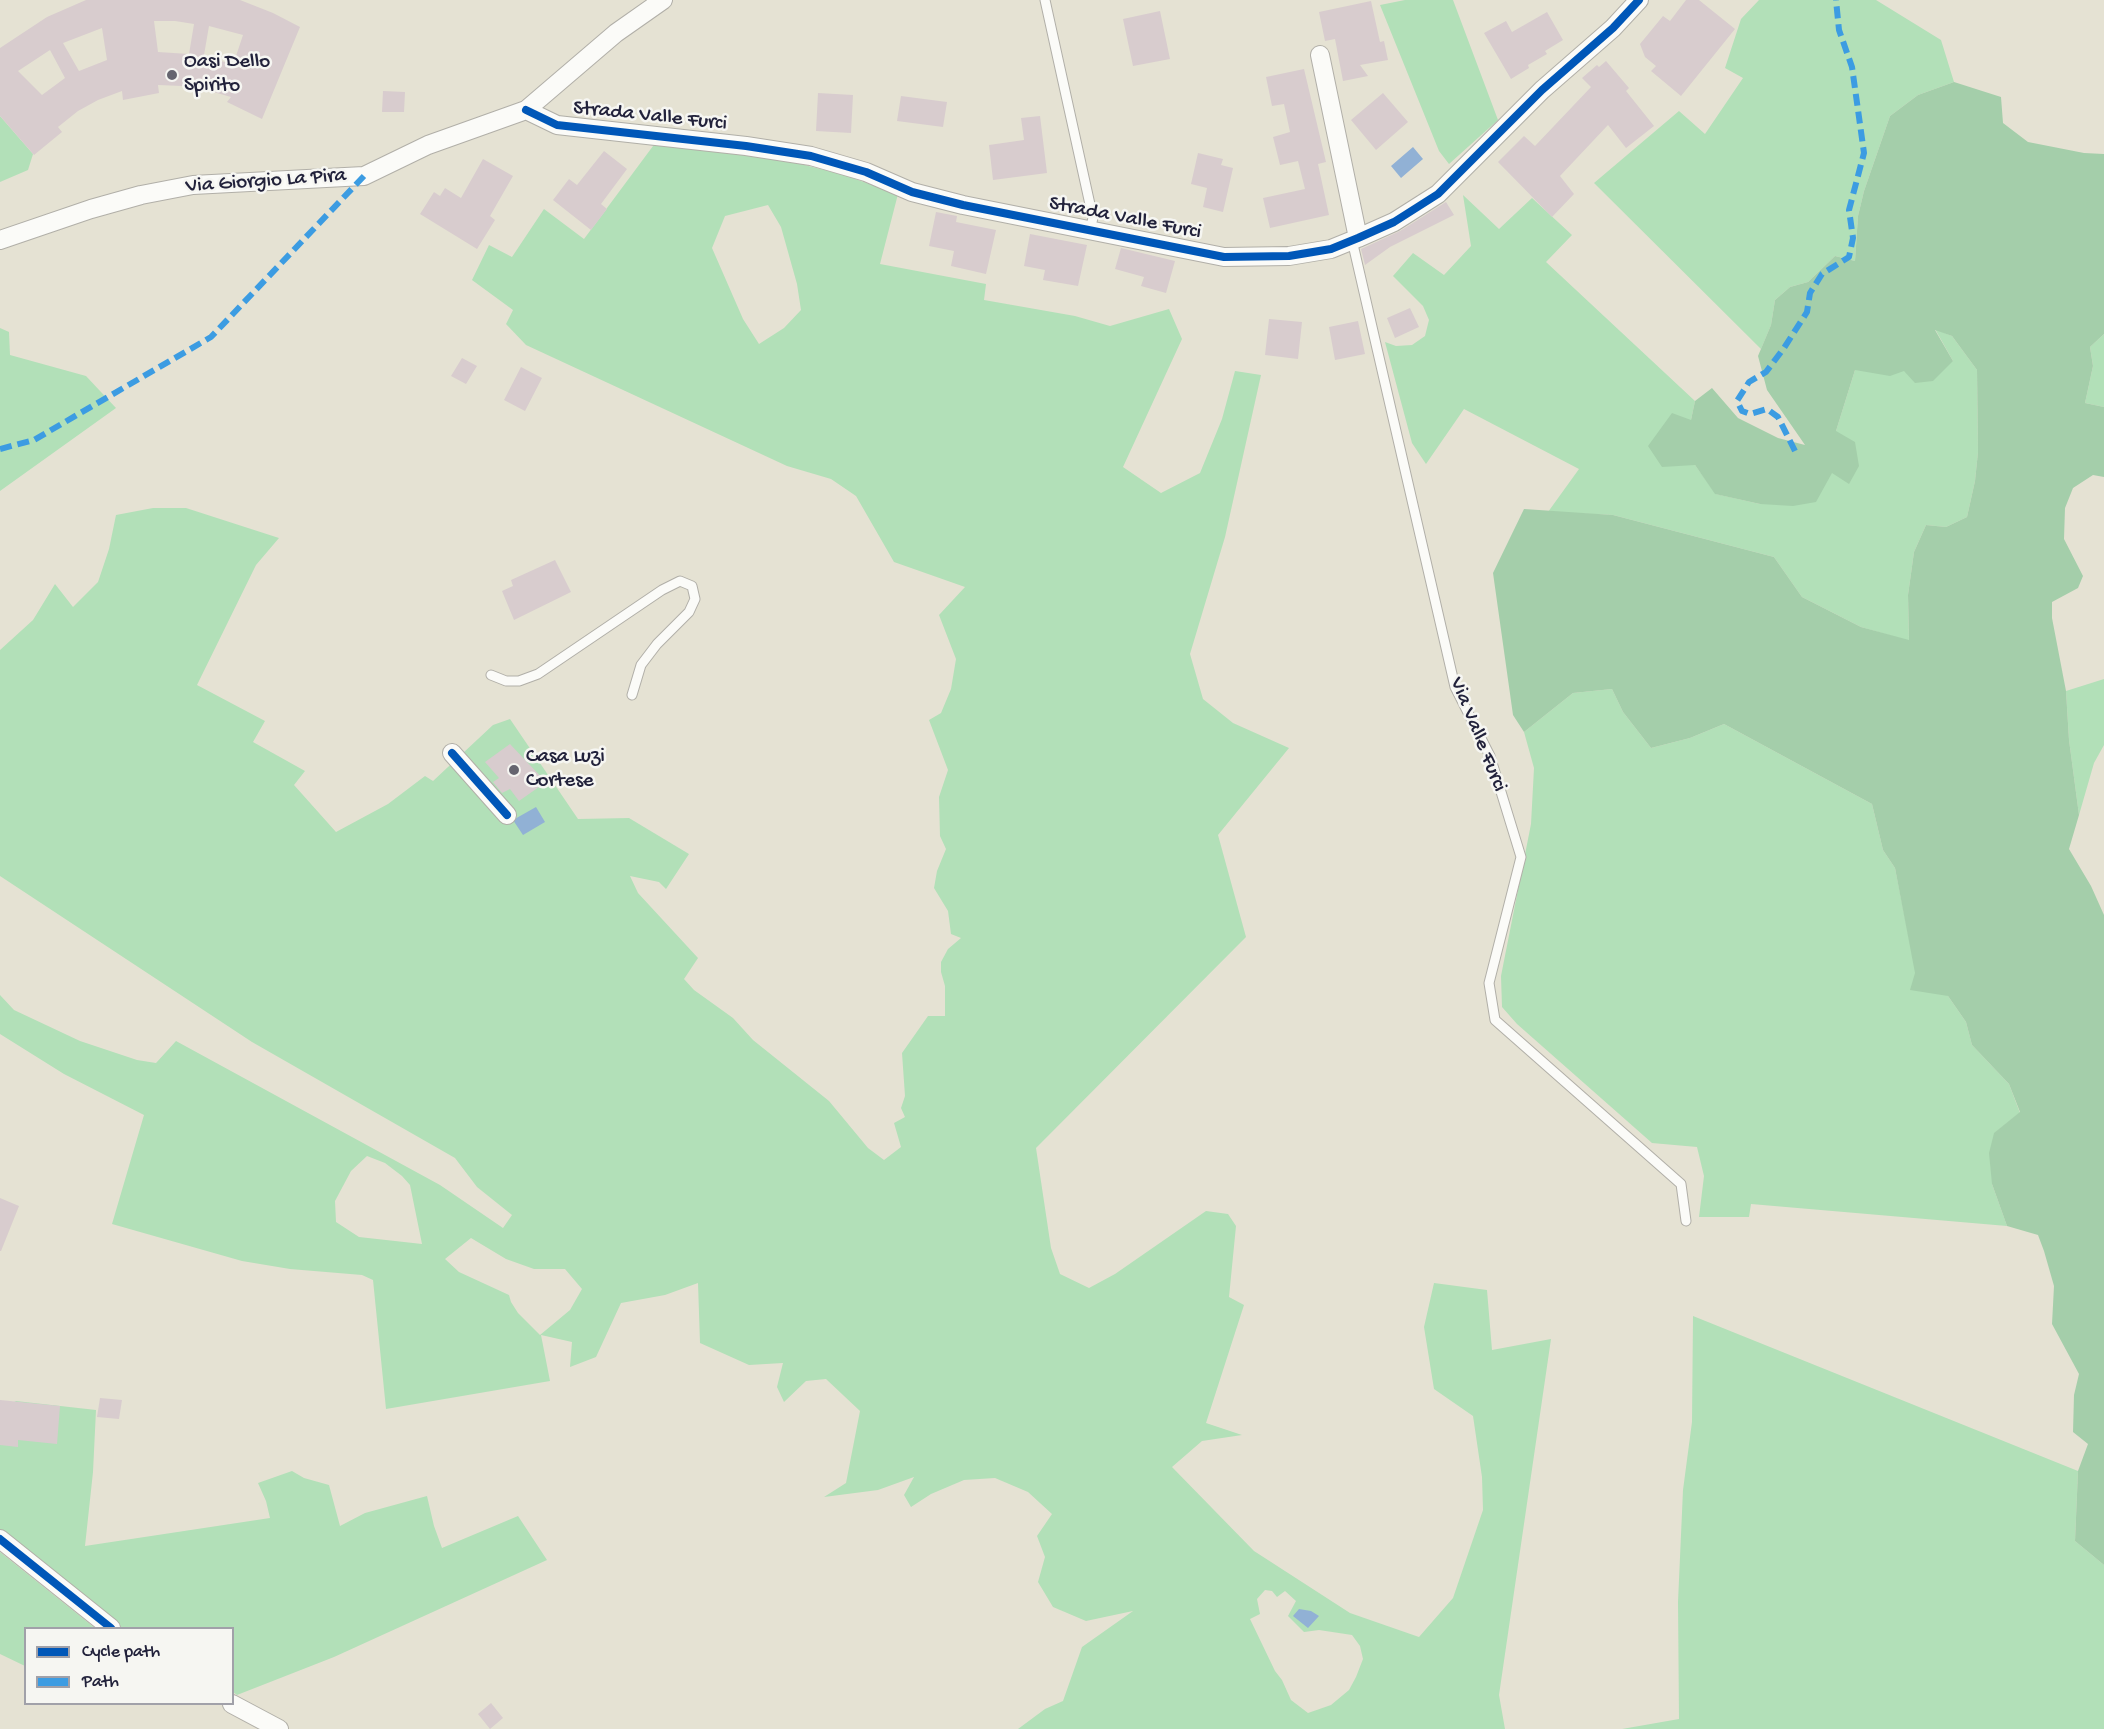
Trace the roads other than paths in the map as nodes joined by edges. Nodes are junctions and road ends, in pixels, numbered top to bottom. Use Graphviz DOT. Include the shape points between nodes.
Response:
graph roads {
  1 [pos="663,0"];
  2 [pos="1046,0"];
  3 [pos="1639,0"];
  4 [pos="1320,55"];
  5 [pos="526,110"];
  6 [pos="1090,231"];
  7 [pos="1355,239"];
  8 [pos="0,240"];
  9 [pos="491,675"];
  10 [pos="632,695"];
  11 [pos="452,753"];
  12 [pos="507,815"];
  13 [pos="1686,1221"];
  14 [pos="0,1539"];
  15 [pos="109,1627"];
  16 [pos="234,1705"];
  17 [pos="279,1729"];
  1 -- 5 [label="street" via="616,33"];
  2 -- 6 [label="lane" via="1093,218"];
  3 -- 7 [label="street, Strada Valle Furci" via="1438,194 1394,222"];
  4 -- 7 [label="street"];
  5 -- 6 [label="street, Strada Valle Furci" via="557,125 811,156 866,172 912,192"];
  5 -- 8 [label="street, Via Giorgio La Pira" via="428,145 364,176 194,185 91,209"];
  6 -- 7 [label="street, Strada Valle Furci" via="1224,257 1289,256 1331,249"];
  7 -- 13 [label="lane, Via Valle Furci" via="1455,687 1490,756 1521,857 1489,983 1494,1020 1681,1184"];
  9 -- 10 [label="lane" via="519,681 538,674 662,590 680,581 692,586 695,598 689,612 641,665"];
  11 -- 12 [label="street"];
  14 -- 15 [label="street"];
  16 -- 17 [label="street"];
}
